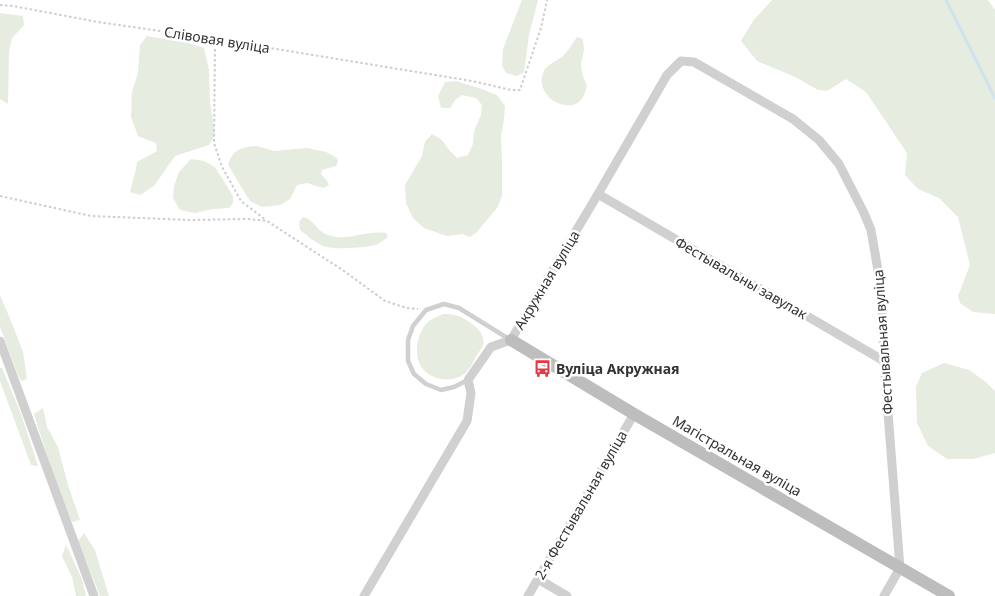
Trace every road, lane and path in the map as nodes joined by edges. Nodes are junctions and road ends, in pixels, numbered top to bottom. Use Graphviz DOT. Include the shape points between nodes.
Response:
graph roads {
  1 [pos="547,0"];
  2 [pos="0,5"];
  3 [pos="215,39"];
  4 [pos="681,61"];
  5 [pos="598,194"];
  6 [pos="0,196"];
  7 [pos="268,221"];
  8 [pos="426,310"];
  9 [pos="511,340"];
  10 [pos="0,341"];
  11 [pos="884,361"];
  12 [pos="468,380"];
  13 [pos="634,414"];
  14 [pos="900,568"];
  15 [pos="538,579"];
  16 [pos="94,596"];
  17 [pos="364,596"];
  18 [pos="528,596"];
  19 [pos="567,596"];
  20 [pos="884,596"];
  21 [pos="949,596"];
  1 -- 3 [label="path, Слівовая вуліца" via="520,90"];
  2 -- 3 [label="path, Слівовая вуліца"];
  3 -- 7 [label="path" via="214,143 222,167 241,201"];
  4 -- 5 [label="street, Акружная вуліца" via="667,76"];
  4 -- 11 [label="street, Фестывальная вуліца" via="694,62 793,119 819,140 839,164 870,230 881,288"];
  5 -- 9 [label="street, Акружная вуліца"];
  5 -- 11 [label="street, Фестывальны завулак"];
  6 -- 7 [label="path" via="91,216"];
  7 -- 8 [label="path" via="385,301"];
  8 -- 9 [label="lane" via="444,304 459,308"];
  8 -- 12 [label="lane" via="413,326 408,340 408,361 414,374 441,390"];
  9 -- 12 [label="street, Акружная вуліца" via="491,347"];
  9 -- 13 [label="street, Магістральная вуліца"];
  10 -- 16 [label="street"];
  11 -- 14 [label="street, Фестывальная вуліца"];
  12 -- 17 [label="street" via="471,393 467,421"];
  13 -- 14 [label="street, Магістральная вуліца"];
  13 -- 15 [label="street, 2-я Фестывальная вуліца"];
  14 -- 20 [label="street"];
  14 -- 21 [label="street, Магістральная вуліца"];
  15 -- 18 [label="street, 2-я Фестывальная вуліца"];
  15 -- 19 [label="street"];
}
